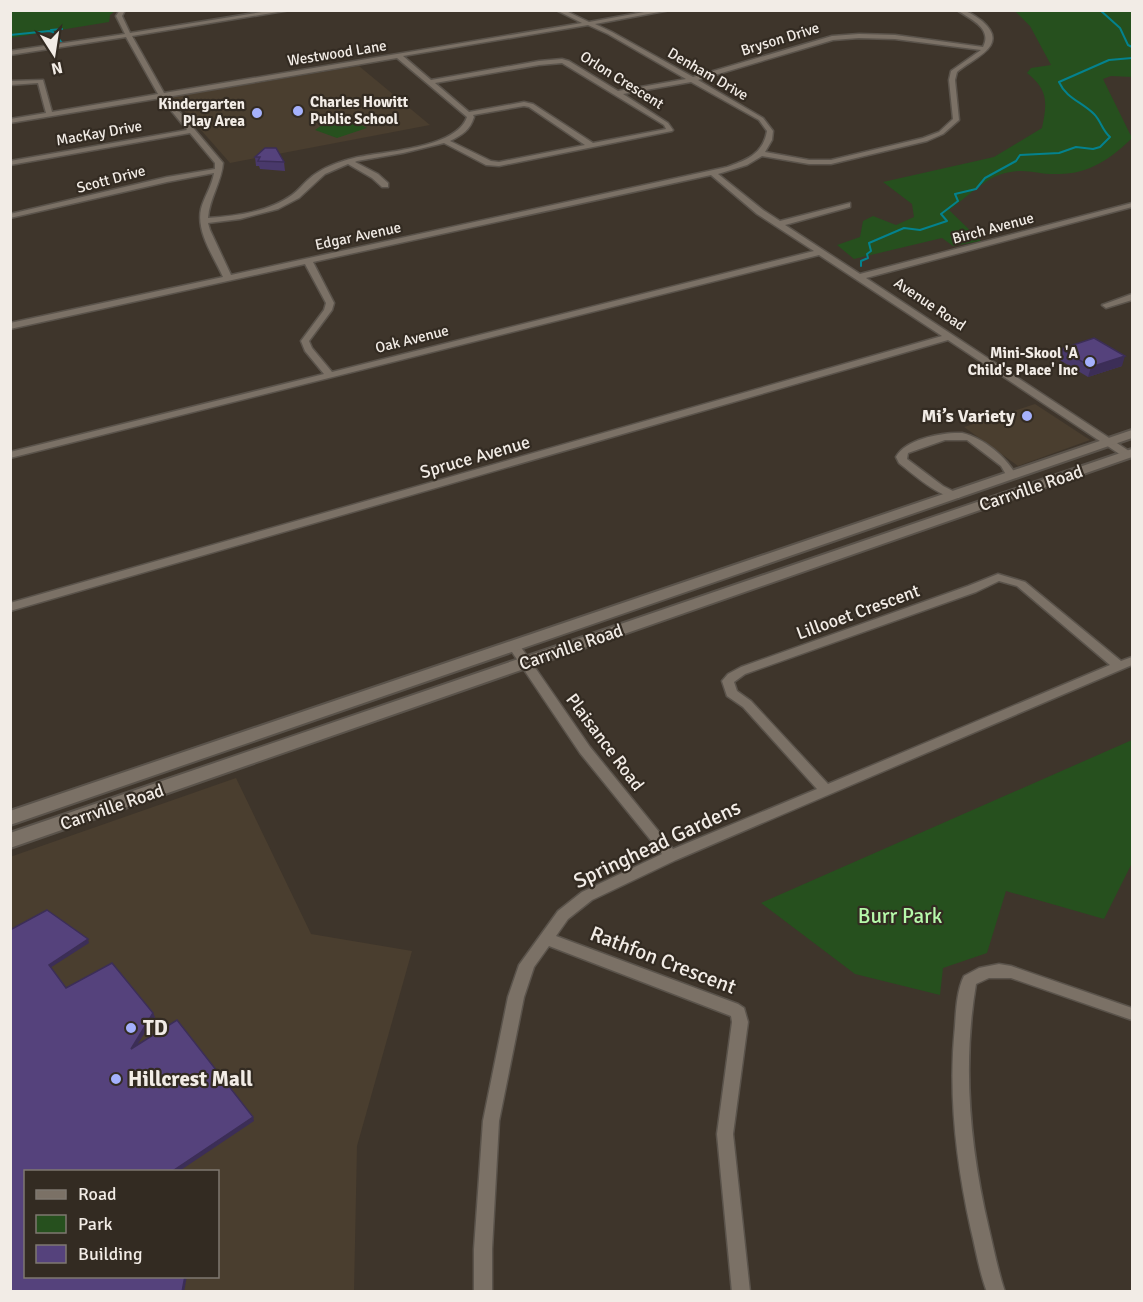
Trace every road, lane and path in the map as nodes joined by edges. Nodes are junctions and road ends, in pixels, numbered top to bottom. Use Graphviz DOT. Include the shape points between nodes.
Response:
graph roads {
  1 [pos="123,10"];
  2 [pos="288,10"];
  3 [pos="558,10"];
  4 [pos="668,10"];
  5 [pos="959,10"];
  6 [pos="588,24"];
  7 [pos="127,35"];
  8 [pos="985,49"];
  9 [pos="10,53"];
  10 [pos="399,56"];
  11 [pos="692,80"];
  12 [pos="430,82"];
  13 [pos="10,83"];
  14 [pos="617,93"];
  15 [pos="162,95"];
  16 [pos="468,114"];
  17 [pos="50,115"];
  18 [pos="10,121"];
  19 [pos="191,131"];
  20 [pos="445,141"];
  21 [pos="592,146"];
  22 [pos="762,154"];
  23 [pos="350,161"];
  24 [pos="10,163"];
  25 [pos="219,170"];
  26 [pos="712,172"];
  27 [pos="385,185"];
  28 [pos="1132,205"];
  29 [pos="847,206"];
  30 [pos="10,216"];
  31 [pos="204,221"];
  32 [pos="779,224"];
  33 [pos="821,252"];
  34 [pos="308,261"];
  35 [pos="860,277"];
  36 [pos="228,278"];
  37 [pos="1132,297"];
  38 [pos="1106,305"];
  39 [pos="10,326"];
  40 [pos="949,337"];
  41 [pos="330,375"];
  42 [pos="1132,434"];
  43 [pos="1111,441"];
  44 [pos="10,455"];
  45 [pos="1131,455"];
  46 [pos="1012,476"];
  47 [pos="955,496"];
  48 [pos="858,528"];
  49 [pos="876,541"];
  50 [pos="10,607"];
  51 [pos="513,646"];
  52 [pos="525,663"];
  53 [pos="1126,664"];
  54 [pos="827,791"];
  55 [pos="10,818"];
  56 [pos="10,842"];
  57 [pos="671,856"];
  58 [pos="546,939"];
  59 [pos="1132,1014"];
  60 [pos="483,1292"];
  61 [pos="741,1292"];
  62 [pos="996,1292"];
  1 -- 7 [label="street" via="119,16"];
  2 -- 7 [label="street"];
  3 -- 6 [label="street, Denham Drive"];
  4 -- 6 [label="street, Westwood Lane"];
  5 -- 8 [label="street" via="986,29 989,39"];
  6 -- 10 [label="street, Westwood Lane"];
  6 -- 11 [label="street, Denham Drive"];
  7 -- 9 [label="street"];
  7 -- 15 [label="street"];
  8 -- 11 [label="street, Bryson Drive" via="912,39 845,36 818,40"];
  8 -- 22 [label="street" via="954,71 956,120 934,136 819,163"];
  10 -- 12 [label="street"];
  10 -- 15 [label="street, Westwood Lane"];
  11 -- 14 [label="street, Bryson Drive"];
  11 -- 22 [label="street, Denham Drive" via="761,119 770,131"];
  12 -- 14 [label="street, Orlon Crescent" via="557,61 567,62"];
  12 -- 16 [label="street"];
  13 -- 17 [label="street" via="41,81"];
  14 -- 21 [label="street, Orlon Crescent" via="670,130"];
  15 -- 17 [label="street, Westwood Lane"];
  15 -- 19 [label="street"];
  16 -- 20 [label="street" via="471,122 467,129"];
  16 -- 21 [label="street" via="528,104"];
  17 -- 18 [label="street, Westwood Lane"];
  19 -- 24 [label="street, MacKay Drive"];
  19 -- 25 [label="street" via="219,163"];
  20 -- 21 [label="street, Orlon Crescent" via="489,163 500,164"];
  20 -- 23 [label="street"];
  22 -- 26 [label="street" via="744,164"];
  23 -- 27 [label="street"];
  23 -- 31 [label="street" via="330,167 277,206"];
  25 -- 30 [label="street, Scott Drive"];
  25 -- 31 [label="street"];
  26 -- 32 [label="street, Avenue Road"];
  26 -- 34 [label="street, Edgar Avenue"];
  28 -- 35 [label="street, Birch Avenue"];
  29 -- 32 [label="street"];
  31 -- 36 [label="street"];
  32 -- 33 [label="street, Avenue Road"];
  33 -- 35 [label="street, Avenue Road"];
  33 -- 41 [label="street, Oak Avenue"];
  34 -- 36 [label="street, Edgar Avenue"];
  34 -- 41 [label="street" via="330,303 305,341"];
  35 -- 40 [label="street, Avenue Road"];
  36 -- 39 [label="street, Edgar Avenue"];
  37 -- 38 [label="street"];
  40 -- 43 [label="street, Avenue Road"];
  40 -- 50 [label="street, Spruce Avenue"];
  41 -- 44 [label="street, Oak Avenue"];
  42 -- 43 [label="main road, Carrville Road"];
  43 -- 45 [label="street, Avenue Road"];
  43 -- 46 [label="main road, Carrville Road"];
  45 -- 49 [label="main road, Carrville Road"];
  46 -- 47 [label="main road, Carrville Road"];
  46 -- 47 [label="street" via="1005,464 963,436 950,435 904,451 903,461"];
  47 -- 48 [label="main road, Carrville Road"];
  48 -- 49 [label="main road"];
  48 -- 51 [label="main road, Carrville Road"];
  49 -- 52 [label="main road, Carrville Road"];
  51 -- 52 [label="street, Plaisance Road"];
  51 -- 55 [label="main road, Carrville Road"];
  52 -- 56 [label="main road, Carrville Road"];
  52 -- 57 [label="street, Plaisance Road" via="585,750"];
  53 -- 54 [label="street, Springhead Gardens"];
  53 -- 54 [label="street, Lillooet Crescent" via="1021,584 1003,577 733,675 728,681 731,693 747,704"];
  54 -- 57 [label="street, Springhead Gardens"];
  57 -- 58 [label="street, Springhead Gardens" via="587,896 563,915"];
  58 -- 60 [label="street, Springhead Gardens" via="527,966 516,997 491,1121"];
  58 -- 61 [label="street, Rathfon Crescent" via="738,1013 725,1134"];
  59 -- 62 [label="street" via="1011,972 994,969 969,981 960,1063 966,1149 976,1214"];
}
